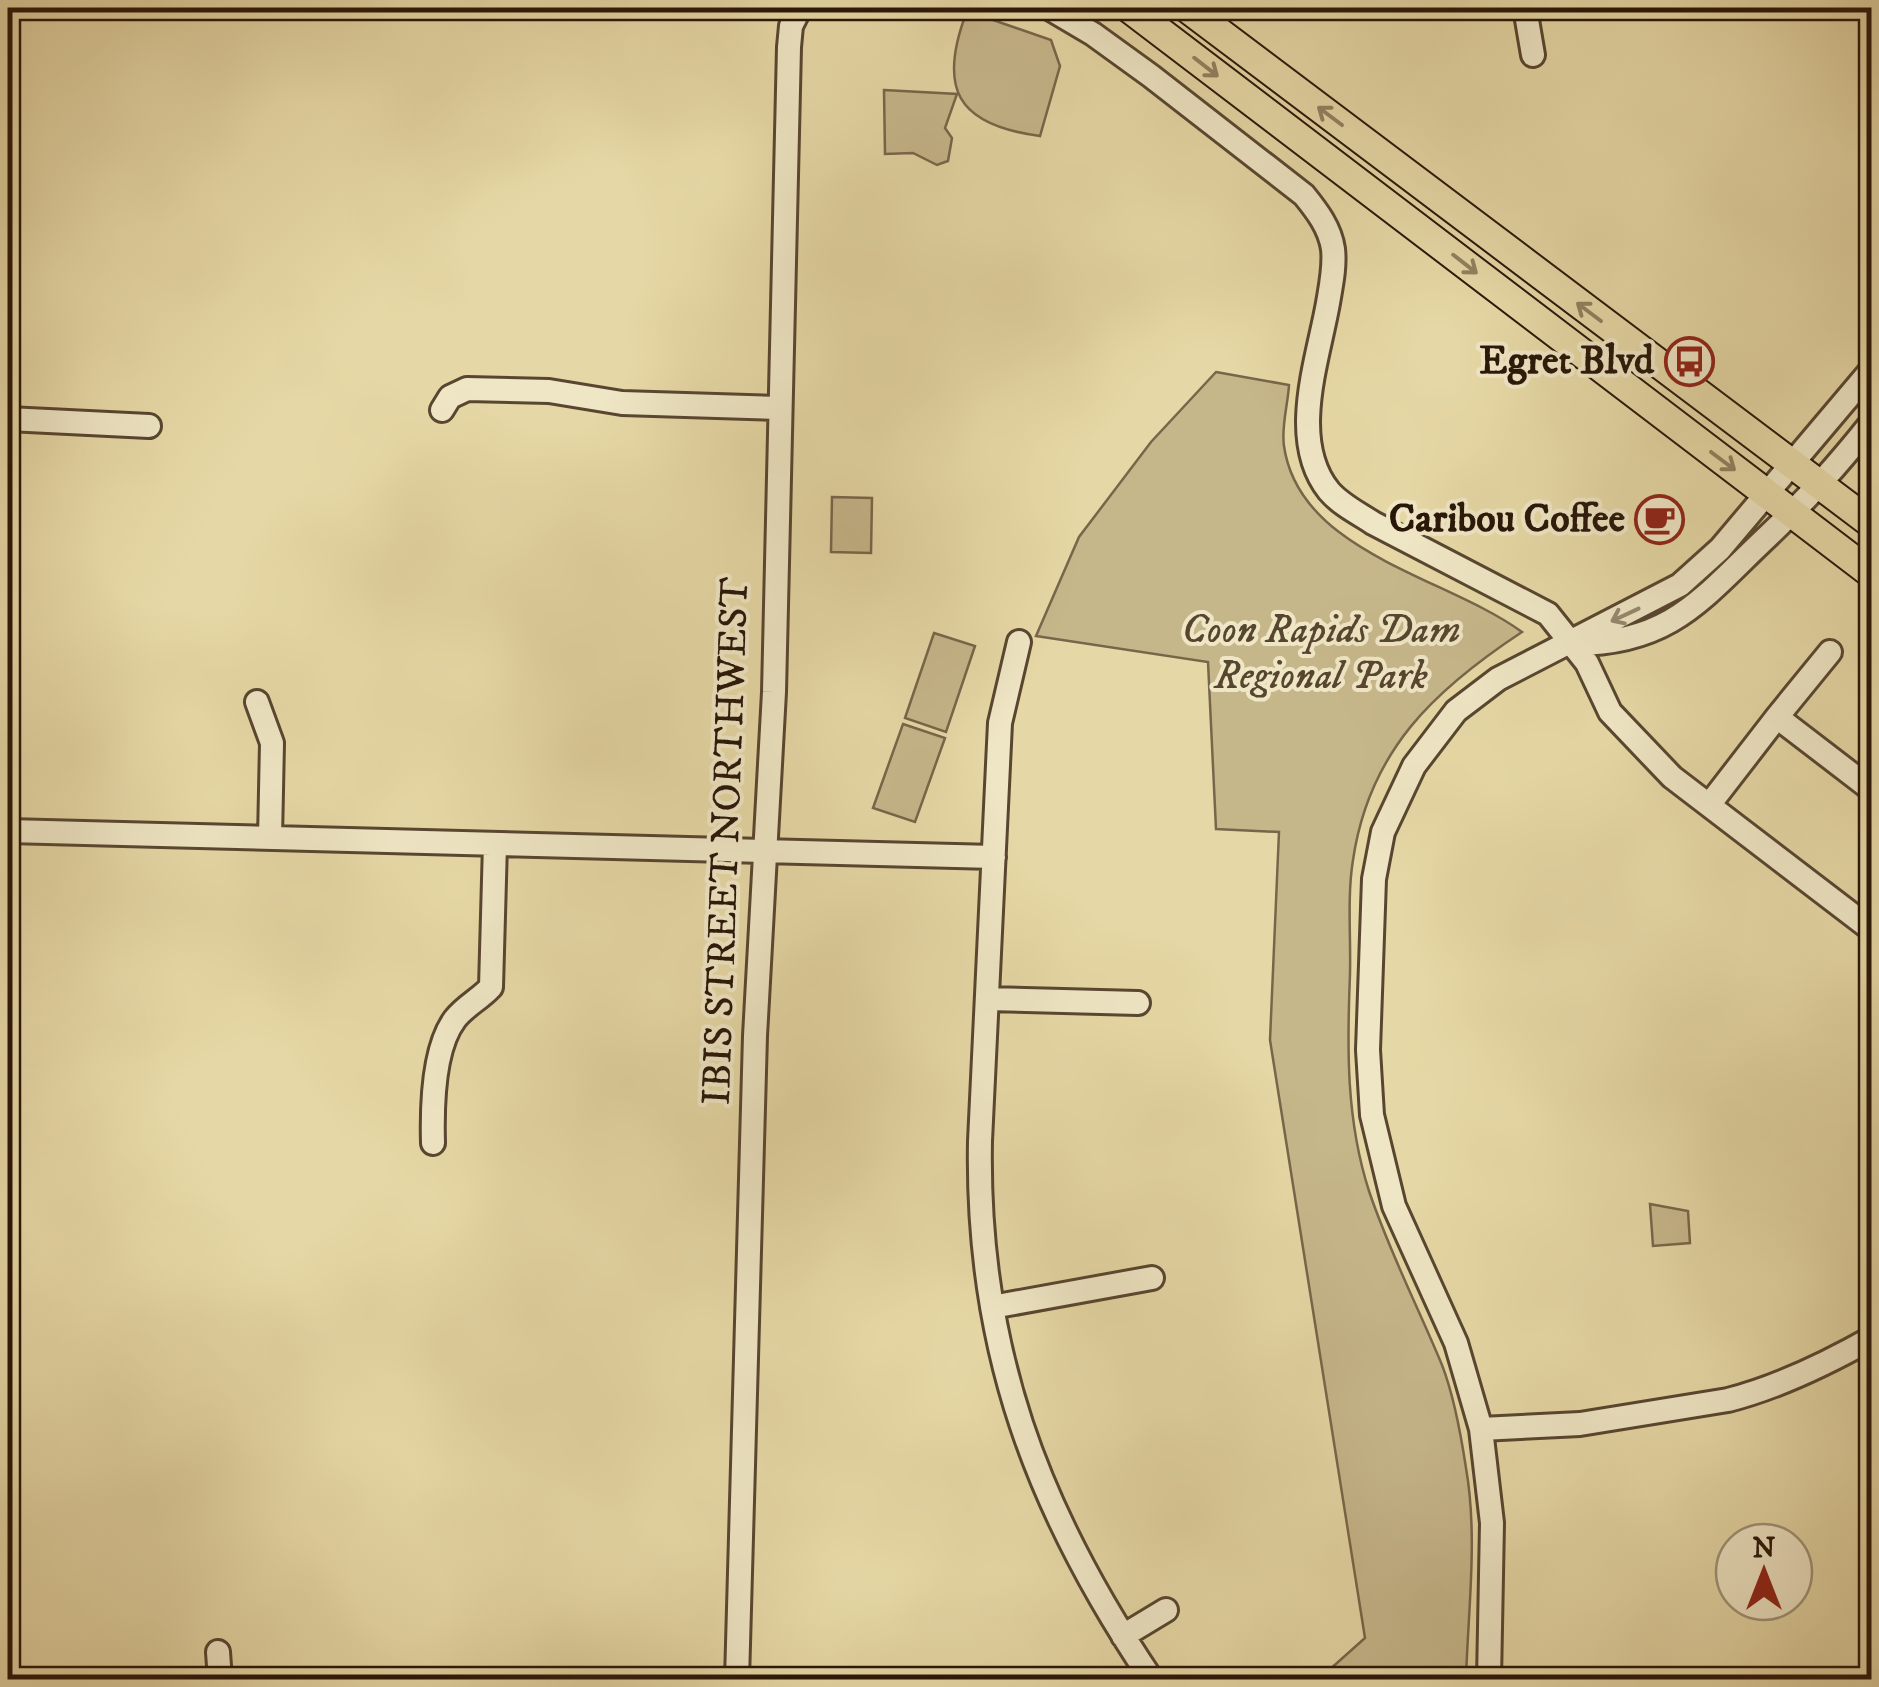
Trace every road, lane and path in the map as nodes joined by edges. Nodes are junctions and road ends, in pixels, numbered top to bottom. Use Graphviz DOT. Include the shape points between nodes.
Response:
graph roads {
  1 [pos="800,8"];
  2 [pos="1049,8"];
  3 [pos="1129,8"];
  4 [pos="1187,8"];
  5 [pos="1525,8"];
  6 [pos="1533,55"];
  7 [pos="1872,369"];
  8 [pos="779,408"];
  9 [pos="442,410"];
  10 [pos="8,419"];
  11 [pos="1872,422"];
  12 [pos="148,426"];
  13 [pos="1794,465"];
  14 [pos="1822,485"];
  15 [pos="1766,494"];
  16 [pos="1793,514"];
  17 [pos="1872,524"];
  18 [pos="1872,574"];
  19 [pos="1018,642"];
  20 [pos="1570,644"];
  21 [pos="1830,652"];
  22 [pos="257,702"];
  23 [pos="1777,717"];
  24 [pos="1872,790"];
  25 [pos="1709,805"];
  26 [pos="8,831"];
  27 [pos="270,838"];
  28 [pos="495,844"];
  29 [pos="767,850"];
  30 [pos="994,858"];
  31 [pos="1872,930"];
  32 [pos="988,999"];
  33 [pos="1138,1003"];
  34 [pos="433,1142"];
  35 [pos="1152,1278"];
  36 [pos="992,1307"];
  37 [pos="1872,1338"];
  38 [pos="1481,1429"];
  39 [pos="1166,1610"];
  40 [pos="1123,1636"];
  41 [pos="218,1652"];
  42 [pos="220,1680"];
  43 [pos="737,1680"];
  44 [pos="1152,1680"];
  45 [pos="1489,1680"];
  1 -- 8 [label="street, IBIS STREET NORTHWEST" via="789,47"];
  2 -- 20 [label="street" via="1151,76 1317,211 1328,230 1333,270 1308,426 1313,460 1330,492 1373,522 1531,604 1558,624"];
  3 -- 15 [label="main road, one-way"];
  13 -- 4 [label="main road, one-way"];
  5 -- 6 [label="street"];
  7 -- 13 [label="street"];
  8 -- 9 [label="street" via="622,403 549,390 467,388"];
  8 -- 29 [label="street, IBIS STREET NORTHWEST"];
  10 -- 12 [label="street"];
  11 -- 14 [label="street"];
  13 -- 14 [label="main road"];
  13 -- 15 [label="street"];
  14 -- 16 [label="street"];
  14 -- 17 [label="main road"];
  15 -- 16 [label="main road"];
  15 -- 20 [label="street, one-way" via="1680,586"];
  16 -- 18 [label="main road"];
  16 -- 20 [label="street" via="1681,618 1623,641"];
  19 -- 30 [label="street" via="1000,723"];
  20 -- 25 [label="street" via="1629,735"];
  20 -- 38 [label="street" via="1498,678 1443,724 1395,804 1374,880 1368,1050 1376,1137 1394,1206 1449,1326"];
  21 -- 23 [label="street"];
  22 -- 27 [label="street" via="272,743"];
  23 -- 24 [label="street"];
  23 -- 25 [label="street"];
  25 -- 31 [label="street"];
  26 -- 27 [label="street"];
  27 -- 28 [label="street"];
  28 -- 29 [label="street"];
  28 -- 34 [label="street" via="491,987 448,1032 434,1087"];
  29 -- 30 [label="street"];
  29 -- 43 [label="street, IBIS STREET NORTHWEST"];
  30 -- 32 [label="street"];
  32 -- 33 [label="street"];
  32 -- 36 [label="street" via="979,1183"];
  35 -- 36 [label="street"];
  36 -- 40 [label="street" via="1014,1407 1040,1479"];
  37 -- 38 [label="street" via="1813,1370 1728,1400 1580,1424"];
  38 -- 45 [label="street" via="1492,1507"];
  39 -- 40 [label="street"];
  40 -- 44 [label="street"];
  41 -- 42 [label="street"];
}
